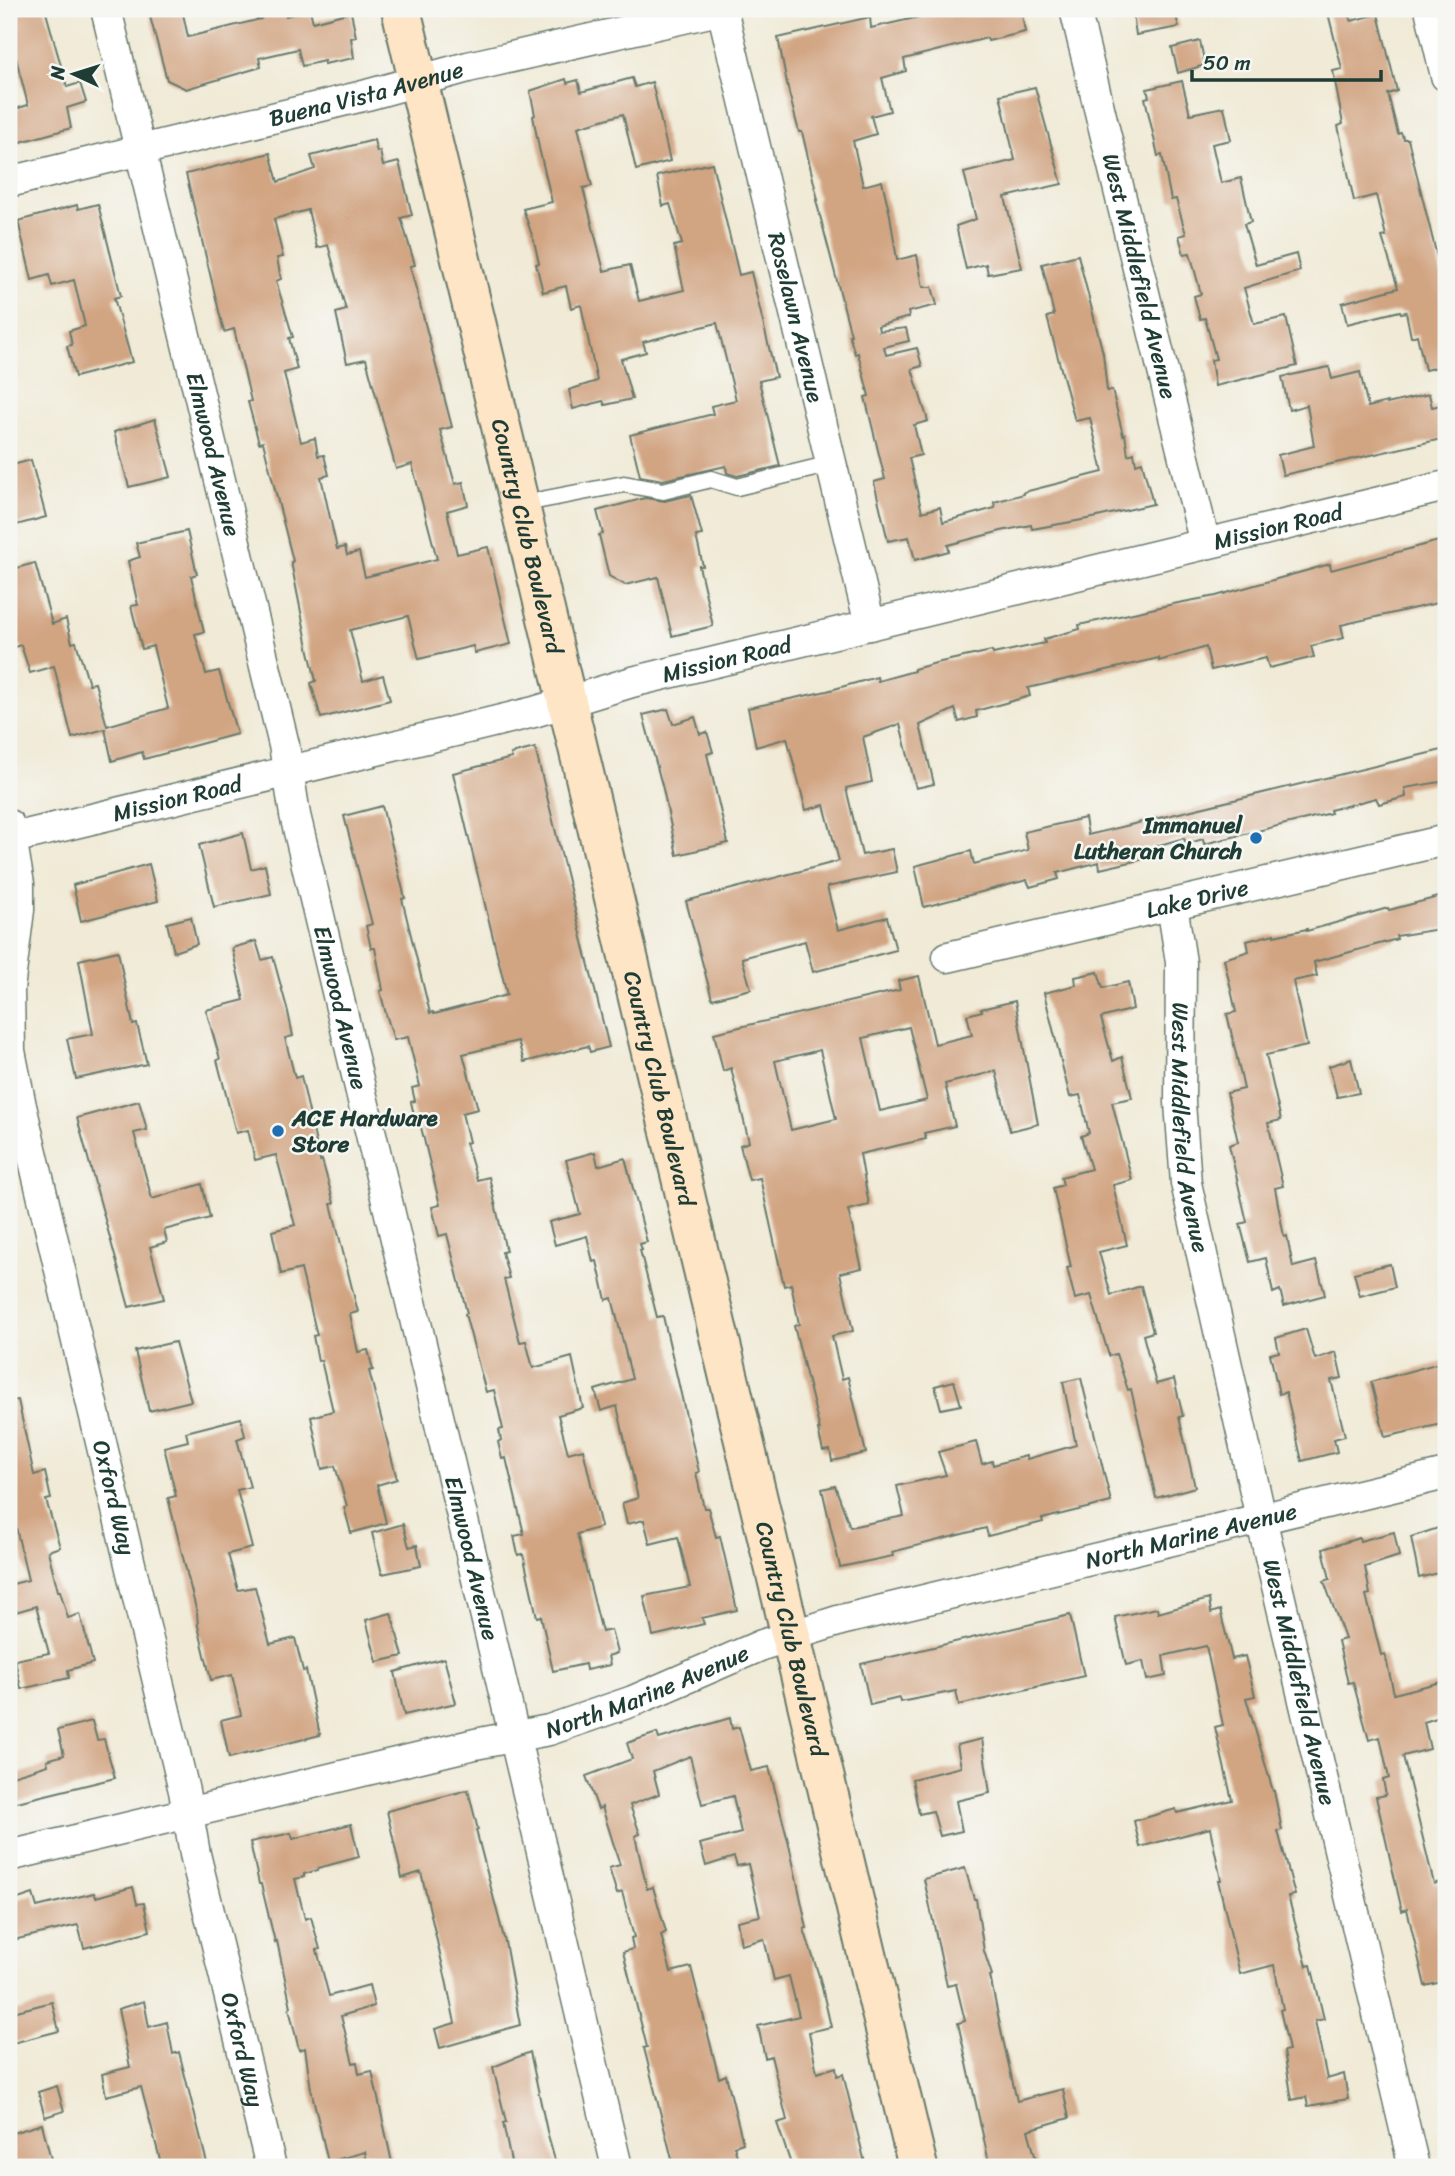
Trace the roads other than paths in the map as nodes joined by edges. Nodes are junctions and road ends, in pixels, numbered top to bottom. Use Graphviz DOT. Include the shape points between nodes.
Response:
graph roads {
  1 [pos="106,9"];
  2 [pos="401,9"];
  3 [pos="722,9"];
  4 [pos="1075,9"];
  5 [pos="1430,9"];
  6 [pos="1446,76"];
  7 [pos="419,81"];
  8 [pos="140,150"];
  9 [pos="9,182"];
  10 [pos="831,464"];
  11 [pos="1446,486"];
  12 [pos="520,505"];
  13 [pos="1205,544"];
  14 [pos="870,625"];
  15 [pos="568,702"];
  16 [pos="288,772"];
  17 [pos="10,834"];
  18 [pos="1446,840"];
  19 [pos="1172,905"];
  20 [pos="947,957"];
  21 [pos="1446,1474"];
  22 [pos="1261,1518"];
  23 [pos="791,1635"];
  24 [pos="515,1736"];
  25 [pos="187,1814"];
  26 [pos="9,1856"];
  27 [pos="271,2167"];
  28 [pos="617,2167"];
  29 [pos="918,2167"];
  30 [pos="1414,2167"];
  1 -- 8 [label="street, Elmwood Avenue"];
  2 -- 7 [label="street, Country Club Boulevard"];
  3 -- 7 [label="street, Buena Vista Avenue"];
  3 -- 10 [label="street, Roselawn Avenue"];
  4 -- 13 [label="street, West Middlefield Avenue"];
  5 -- 6 [label="street"];
  7 -- 8 [label="street, Buena Vista Avenue"];
  7 -- 12 [label="street, Country Club Boulevard"];
  8 -- 9 [label="street, Buena Vista Avenue"];
  8 -- 16 [label="street, Elmwood Avenue"];
  10 -- 12 [label="lane" via="737,487 711,479 663,491 624,484"];
  10 -- 14 [label="street, Roselawn Avenue"];
  11 -- 13 [label="street, Mission Road"];
  12 -- 15 [label="street, Country Club Boulevard"];
  13 -- 14 [label="street, Mission Road"];
  14 -- 15 [label="street, Mission Road" via="632,682"];
  15 -- 16 [label="street, Mission Road"];
  15 -- 23 [label="street, Country Club Boulevard"];
  16 -- 17 [label="street, Mission Road"];
  16 -- 24 [label="street, Elmwood Avenue"];
  17 -- 25 [label="street, Oxford Way" via="19,884 9,989 10,1051"];
  18 -- 19 [label="street, Lake Drive"];
  19 -- 20 [label="street, Lake Drive"];
  19 -- 22 [label="street, West Middlefield Avenue" via="1181,962 1180,1103 1186,1183"];
  21 -- 22 [label="street, North Marine Avenue"];
  22 -- 23 [label="street, North Marine Avenue"];
  22 -- 30 [label="street, West Middlefield Avenue"];
  23 -- 24 [label="street, North Marine Avenue" via="633,1701 549,1730"];
  23 -- 29 [label="street, Country Club Boulevard"];
  24 -- 25 [label="street, North Marine Avenue"];
  24 -- 28 [label="street, Elmwood Avenue"];
  25 -- 26 [label="street, North Marine Avenue"];
  25 -- 27 [label="street, Oxford Way"];
}
